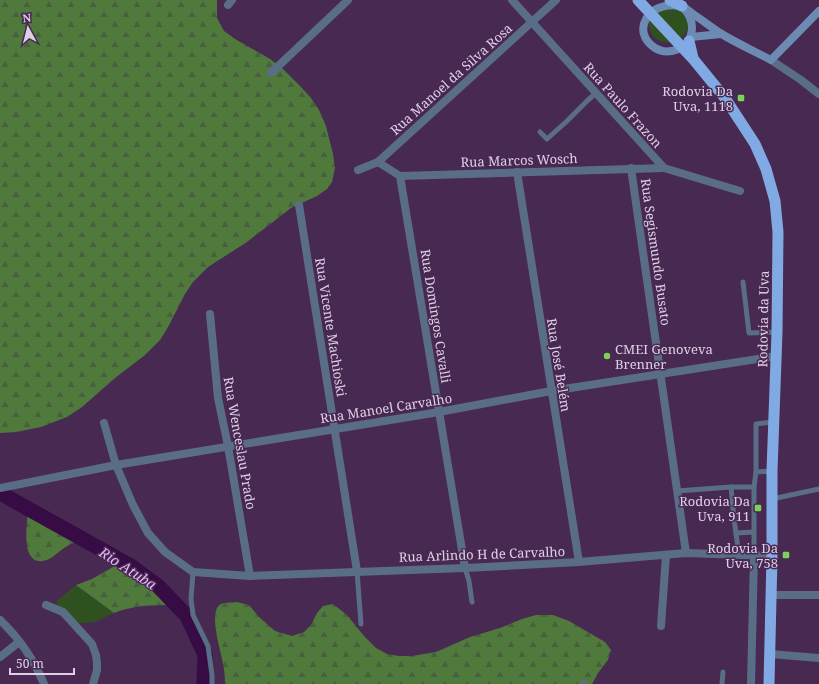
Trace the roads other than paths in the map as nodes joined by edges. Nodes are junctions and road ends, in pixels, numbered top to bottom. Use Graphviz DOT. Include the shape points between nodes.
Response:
graph roads {
  1 [pos="348,0"];
  2 [pos="512,0"];
  3 [pos="556,0"];
  4 [pos="638,0"];
  5 [pos="670,0"];
  6 [pos="682,6"];
  7 [pos="819,11"];
  8 [pos="649,12"];
  9 [pos="531,22"];
  10 [pos="721,34"];
  11 [pos="687,42"];
  12 [pos="771,60"];
  13 [pos="271,73"];
  14 [pos="596,93"];
  15 [pos="819,94"];
  16 [pos="540,132"];
  17 [pos="378,162"];
  18 [pos="632,168"];
  19 [pos="664,168"];
  20 [pos="358,170"];
  21 [pos="517,172"];
  22 [pos="400,176"];
  23 [pos="740,191"];
  24 [pos="299,205"];
  25 [pos="744,282"];
  26 [pos="210,314"];
  27 [pos="777,332"];
  28 [pos="777,356"];
  29 [pos="661,374"];
  30 [pos="552,391"];
  31 [pos="439,412"];
  32 [pos="774,422"];
  33 [pos="104,423"];
  34 [pos="335,428"];
  35 [pos="228,446"];
  36 [pos="116,465"];
  37 [pos="772,471"];
  38 [pos="756,472"];
  39 [pos="754,486"];
  40 [pos="731,487"];
  41 [pos="0,488"];
  42 [pos="819,489"];
  43 [pos="677,491"];
  44 [pos="772,499"];
  45 [pos="754,532"];
  46 [pos="736,533"];
  47 [pos="686,553"];
  48 [pos="666,555"];
  49 [pos="739,555"];
  50 [pos="754,556"];
  51 [pos="772,556"];
  52 [pos="579,562"];
  53 [pos="465,568"];
  54 [pos="193,572"];
  55 [pos="357,572"];
  56 [pos="250,576"];
  57 [pos="771,595"];
  58 [pos="819,596"];
  59 [pos="472,602"];
  60 [pos="46,605"];
  61 [pos="0,620"];
  62 [pos="361,624"];
  63 [pos="661,626"];
  64 [pos="20,642"];
  65 [pos="770,654"];
  66 [pos="0,657"];
  67 [pos="819,658"];
  68 [pos="723,672"];
  69 [pos="47,683"];
  70 [pos="93,684"];
  71 [pos="212,684"];
  72 [pos="722,684"];
  73 [pos="752,684"];
  74 [pos="769,684"];
  1 -- 13 [label="street"];
  2 -- 9 [label="street, Rua Paulo Frazon"];
  3 -- 9 [label="street, Rua Manoel da Silva Rosa"];
  4 -- 8 [label="highway"];
  5 -- 6 [label="highway"];
  6 -- 8 [label="main road" via="663,4"];
  6 -- 10 [label="main road"];
  6 -- 11 [label="main road" via="692,26"];
  7 -- 12 [label="main road"];
  8 -- 11 [label="highway"];
  8 -- 11 [label="main road" via="645,18 644,33 652,46 666,52 674,51"];
  9 -- 14 [label="street, Rua Paulo Frazon"];
  9 -- 17 [label="street, Rua Manoel da Silva Rosa"];
  10 -- 11 [label="main road"];
  10 -- 12 [label="main road"];
  11 -- 27 [label="highway, Rodovia da Uva" via="694,60 725,98 755,144 766,169 775,201 778,232"];
  12 -- 15 [label="street"];
  14 -- 16 [label="lane" via="547,139"];
  14 -- 19 [label="street, Rua Paulo Frazon"];
  17 -- 20 [label="street, Rua Manoel da Silva Rosa"];
  17 -- 22 [label="street"];
  18 -- 19 [label="street, Rua Marcos Wosch"];
  18 -- 21 [label="street, Rua Marcos Wosch"];
  18 -- 29 [label="street, Rua Segismundo Busato"];
  19 -- 23 [label="street"];
  21 -- 22 [label="street, Rua Marcos Wosch"];
  21 -- 30 [label="street, Rua José Belém"];
  22 -- 31 [label="street, Rua Domingos Cavalli"];
  24 -- 34 [label="street, Rua Vicente Machioski"];
  25 -- 27 [label="lane" via="749,333"];
  26 -- 35 [label="street, Rua Wenceslau Prado" via="218,398"];
  27 -- 28 [label="highway, Rodovia da Uva"];
  28 -- 29 [label="street, Rua Manoel Carvalho"];
  28 -- 32 [label="highway, Rodovia da Uva"];
  29 -- 30 [label="street, Rua Manoel Carvalho"];
  29 -- 43 [label="street, Rua Segismundo Busato"];
  30 -- 31 [label="street, Rua Manoel Carvalho"];
  30 -- 52 [label="street, Rua José Belém"];
  31 -- 34 [label="street, Rua Manoel Carvalho"];
  31 -- 53 [label="street, Rua Domingos Cavalli"];
  32 -- 37 [label="highway, Rodovia da Uva"];
  32 -- 38 [label="lane" via="756,424"];
  33 -- 36 [label="street"];
  34 -- 35 [label="street, Rua Manoel Carvalho"];
  34 -- 55 [label="street, Rua Vicente Machioski"];
  35 -- 36 [label="street, Rua Manoel Carvalho"];
  35 -- 56 [label="street, Rua Wenceslau Prado"];
  36 -- 41 [label="street, Rua Manoel Carvalho"];
  36 -- 54 [label="street" via="148,534 165,552"];
  37 -- 38 [label="lane"];
  37 -- 44 [label="highway, Rodovia da Uva"];
  38 -- 39 [label="lane"];
  39 -- 40 [label="lane"];
  39 -- 45 [label="lane"];
  40 -- 43 [label="lane"];
  40 -- 46 [label="lane"];
  42 -- 44 [label="lane"];
  43 -- 47 [label="street, Rua Segismundo Busato"];
  44 -- 51 [label="highway, Rodovia da Uva"];
  45 -- 46 [label="lane"];
  45 -- 50 [label="lane"];
  46 -- 49 [label="lane"];
  47 -- 48 [label="street, Rua Arlindo H de Carvalho"];
  47 -- 49 [label="street, Rua Arlindo H de Carvalho"];
  48 -- 52 [label="street, Rua Arlindo H de Carvalho"];
  48 -- 63 [label="street"];
  49 -- 50 [label="street, Rua Arlindo H de Carvalho"];
  50 -- 51 [label="street, Rua Arlindo H de Carvalho"];
  50 -- 73 [label="street"];
  51 -- 57 [label="highway, Rodovia da Uva"];
  52 -- 53 [label="street, Rua Arlindo H de Carvalho"];
  53 -- 55 [label="street, Rua Arlindo H de Carvalho"];
  53 -- 59 [label="lane, Rua Domingos Cavalli"];
  54 -- 56 [label="street, Rua Arlindo H de Carvalho"];
  54 -- 71 [label="lane" via="193,615 208,646"];
  55 -- 56 [label="street, Rua Arlindo H de Carvalho"];
  55 -- 62 [label="lane"];
  57 -- 58 [label="street"];
  57 -- 65 [label="highway, Rodovia da Uva"];
  60 -- 70 [label="street" via="63,612 92,644 97,663"];
  61 -- 64 [label="street"];
  64 -- 66 [label="street"];
  64 -- 69 [label="street"];
  65 -- 67 [label="street"];
  65 -- 74 [label="highway, Rodovia da Uva"];
  68 -- 72 [label="lane"];
}
